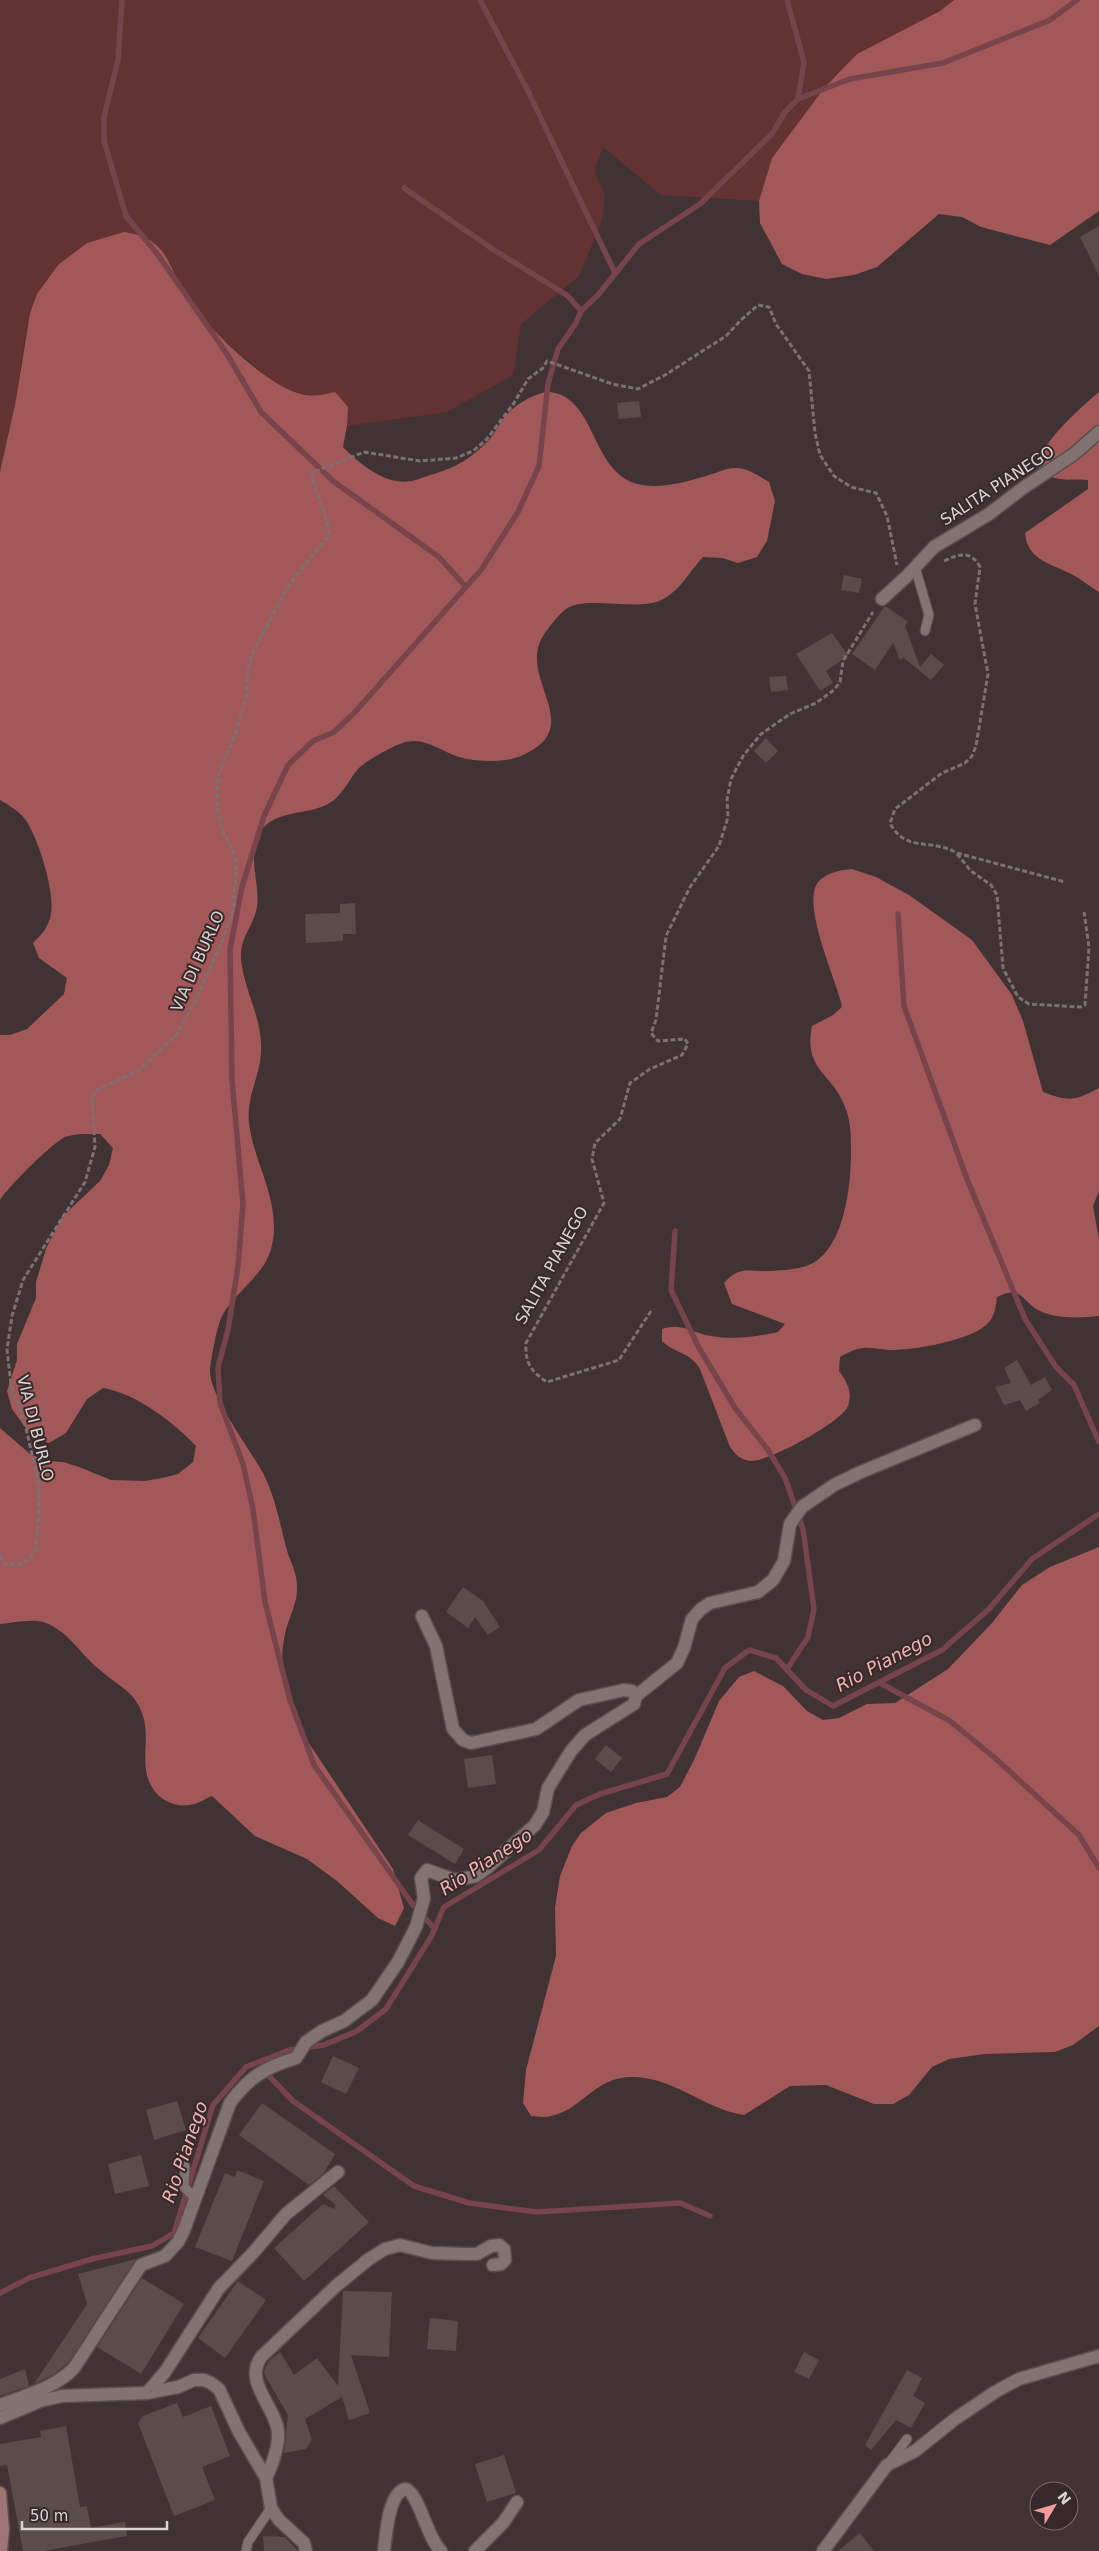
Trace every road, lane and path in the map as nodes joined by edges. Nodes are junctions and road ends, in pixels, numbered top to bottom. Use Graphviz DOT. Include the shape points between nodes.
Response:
graph roads {
  1 [pos="1099,432"];
  2 [pos="916,567"];
  3 [pos="900,581"];
  4 [pos="882,599"];
  5 [pos="925,632"];
  6 [pos="957,853"];
  7 [pos="1065,882"];
  8 [pos="1084,912"];
  9 [pos="651,1311"];
  10 [pos="975,1425"];
  11 [pos="0,1556"];
  12 [pos="422,1616"];
  13 [pos="636,1696"];
  14 [pos="186,2166"];
  15 [pos="338,2172"];
  16 [pos="195,2198"];
  17 [pos="494,2265"];
  18 [pos="1099,2356"];
  19 [pos="147,2393"];
  20 [pos="0,2405"];
  21 [pos="0,2418"];
  22 [pos="907,2439"];
  23 [pos="887,2465"];
  24 [pos="266,2478"];
  25 [pos="0,2493"];
  26 [pos="517,2502"];
  27 [pos="271,2508"];
  28 [pos="1,2551"];
  29 [pos="246,2551"];
  30 [pos="306,2551"];
  31 [pos="384,2551"];
  32 [pos="441,2551"];
  33 [pos="475,2551"];
  34 [pos="823,2551"];
  1 -- 2 [label="street, SALITA PIANEGO" via="1074,454 989,514 943,540"];
  2 -- 3 [label="street, SALITA PIANEGO"];
  2 -- 5 [label="lane" via="929,615"];
  2 -- 6 [label="path" via="930,567 960,554 974,558 980,567 974,604 988,674 976,746 965,763 942,773 895,809 890,822 896,834 908,842 947,847"];
  3 -- 4 [label="street, SALITA PIANEGO"];
  3 -- 11 [label="path, VIA DI BURLO" via="887,516 876,493 851,486 834,476 820,455 810,371 776,324 770,306 758,305 726,336 638,389 612,384 547,362 528,379 487,439 473,451 456,458 420,461 364,452 312,473 328,519 329,534 289,585 252,654 246,698 219,773 218,813 235,856 237,871 234,908 225,935 177,1034 139,1070 97,1090 92,1098 94,1146 85,1182 23,1280 12,1316 7,1349 11,1384 26,1428 39,1485 40,1511 36,1550 30,1558 12,1566 5,1564"];
  4 -- 9 [label="path, SALITA PIANEGO" via="842,660 840,682 834,690 761,734 743,756 731,779 728,817 719,846 690,887 666,936 652,1033 658,1041 686,1039 687,1049 682,1055 630,1083 620,1119 595,1144 592,1159 604,1202 526,1343 526,1359 534,1374 547,1382 619,1360"];
  6 -- 7 [label="path"];
  6 -- 8 [label="path" via="971,871 991,885 997,895 1003,968 1018,997 1028,1004 1080,1007 1085,1004 1089,947"];
  10 -- 13 [label="street" via="861,1472 834,1485 802,1507 790,1524 784,1561 774,1580 758,1592 701,1609 692,1619 677,1663"];
  12 -- 13 [label="street" via="436,1646 453,1729 463,1740 471,1742 536,1729 579,1700 624,1690 632,1691"];
  13 -- 16 [label="street" via="634,1704 584,1735 548,1788 543,1812 535,1826 476,1876 455,1880 427,1870 421,1878 423,1902 416,1927 398,1962 372,2000 344,2021 306,2042 296,2058 270,2066 240,2089 230,2103"];
  14 -- 16 [label="lane" via="184,2187"];
  15 -- 19 [label="street" via="286,2214 219,2288"];
  16 -- 20 [label="street" via="178,2242 165,2256 141,2265 74,2368 54,2384"];
  17 -- 24 [label="street" via="506,2260 504,2249 499,2245 477,2254 432,2254 400,2244 369,2258 336,2286 262,2356 256,2367 256,2379 278,2433"];
  18 -- 23 [label="street" via="1019,2379 971,2408 915,2451"];
  19 -- 21 [label="street" via="62,2396 40,2401"];
  19 -- 24 [label="street" via="194,2380 212,2383 219,2389"];
  22 -- 23 [label="lane"];
  23 -- 34 [label="street"];
  24 -- 27 [label="street"];
  25 -- 28 [label="main road"];
  26 -- 33 [label="street" via="503,2524"];
  27 -- 29 [label="lane" via="248,2542"];
  27 -- 30 [label="street" via="304,2543"];
  31 -- 32 [label="street" via="392,2503 398,2493 406,2490 413,2495 429,2536"];
}
